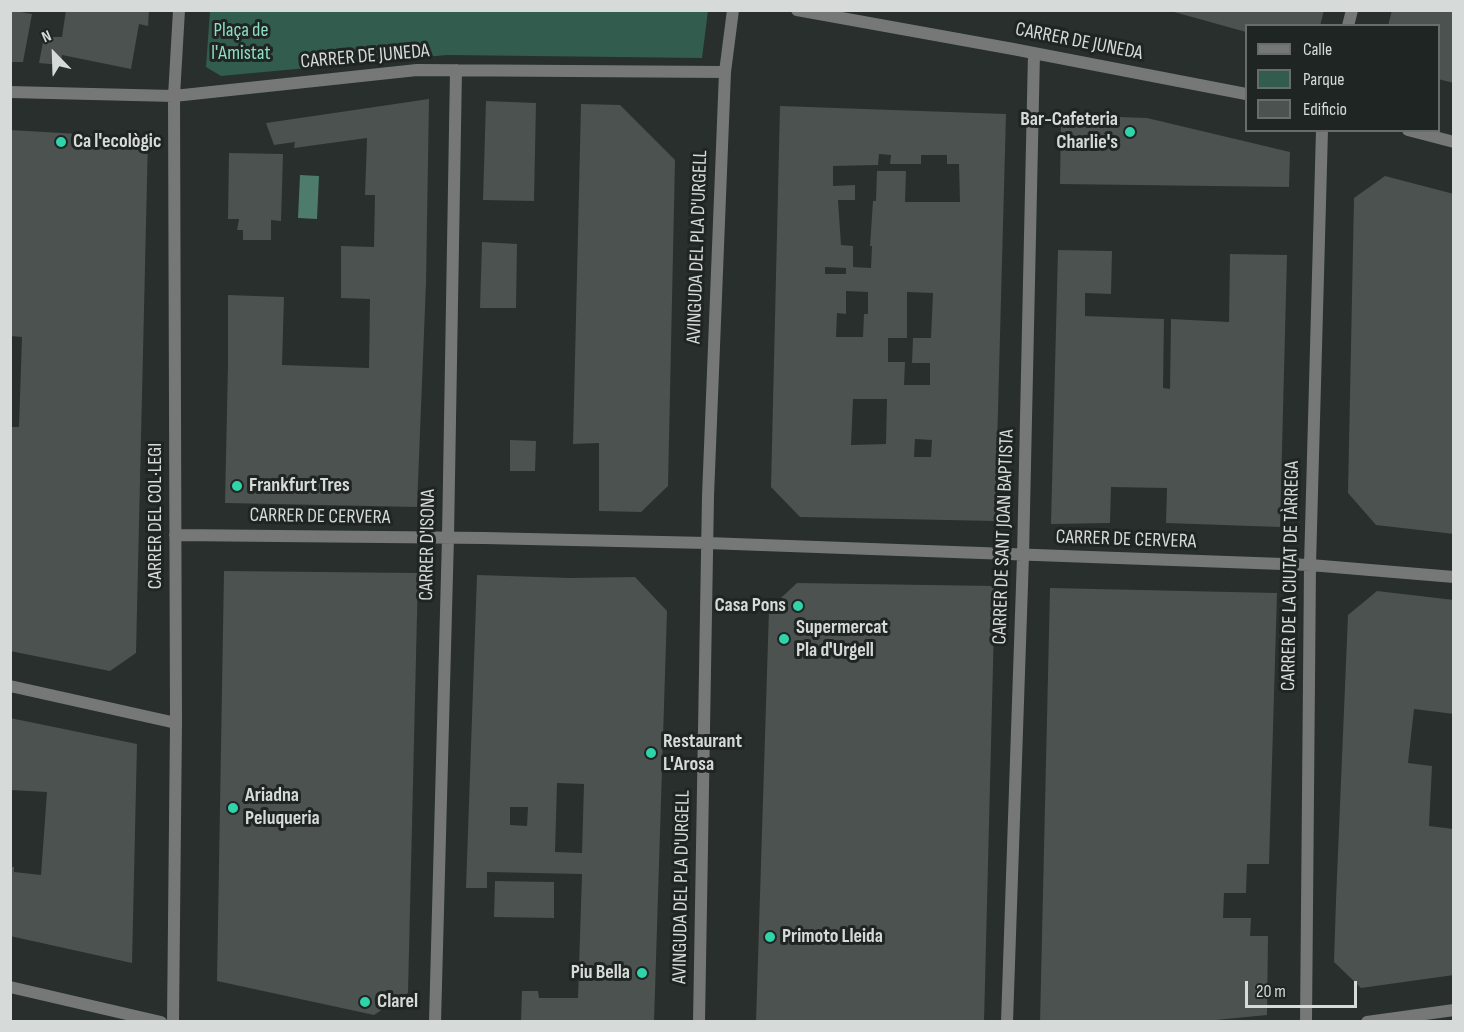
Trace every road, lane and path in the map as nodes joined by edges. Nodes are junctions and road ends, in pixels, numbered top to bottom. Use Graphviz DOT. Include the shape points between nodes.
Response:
graph roads {
  1 [pos="179,10"];
  2 [pos="733,10"];
  3 [pos="797,10"];
  4 [pos="1034,53"];
  5 [pos="456,70"];
  6 [pos="725,72"];
  7 [pos="10,92"];
  8 [pos="1245,94"];
  9 [pos="174,96"];
  10 [pos="1322,132"];
  11 [pos="1416,132"];
  12 [pos="1454,142"];
  13 [pos="175,535"];
  14 [pos="448,537"];
  15 [pos="706,543"];
  16 [pos="1023,556"];
  17 [pos="1310,565"];
  18 [pos="1454,577"];
  19 [pos="10,686"];
  20 [pos="176,723"];
  21 [pos="10,987"];
  22 [pos="1454,1010"];
  23 [pos="161,1022"];
  24 [pos="174,1022"];
  25 [pos="435,1022"];
  26 [pos="699,1022"];
  27 [pos="1007,1022"];
  28 [pos="1306,1022"];
  29 [pos="1367,1022"];
  1 -- 9 [label="street, CARRER DEL COL·LEGI"];
  2 -- 6 [label="street, AVINGUDA DEL PLA D'URGELL"];
  3 -- 4 [label="street, CARRER DE JUNEDA"];
  4 -- 8 [label="street, CARRER DE JUNEDA"];
  4 -- 16 [label="street, CARRER DE SANT JOAN BAPTISTA"];
  5 -- 6 [label="street, CARRER DE JUNEDA"];
  5 -- 9 [label="street, CARRER DE JUNEDA" via="417,70"];
  5 -- 14 [label="street, CARRER D'ISONA"];
  6 -- 15 [label="street, AVINGUDA DEL PLA D'URGELL"];
  7 -- 9 [label="street, CARRER DE JUNEDA"];
  9 -- 13 [label="street, CARRER DEL COL·LEGI"];
  10 -- 17 [label="street, CARRER DE LA CIUTAT DE TÀRREGA"];
  11 -- 12 [label="street"];
  13 -- 14 [label="street, CARRER DE CERVERA"];
  13 -- 20 [label="street, CARRER DEL COL·LEGI"];
  14 -- 15 [label="street, CARRER DE CERVERA"];
  14 -- 25 [label="street, CARRER D'ISONA"];
  15 -- 16 [label="street, CARRER DE CERVERA"];
  15 -- 26 [label="street, AVINGUDA DEL PLA D'URGELL"];
  16 -- 17 [label="street, CARRER DE CERVERA"];
  16 -- 27 [label="street, CARRER DE SANT JOAN BAPTISTA"];
  17 -- 18 [label="street, CARRER DE CERVERA"];
  17 -- 28 [label="street, CARRER DE LA CIUTAT DE TÀRREGA"];
  19 -- 20 [label="street"];
  20 -- 24 [label="street, CARRER DEL COL·LEGI"];
  21 -- 23 [label="street"];
  22 -- 29 [label="street"];
}
